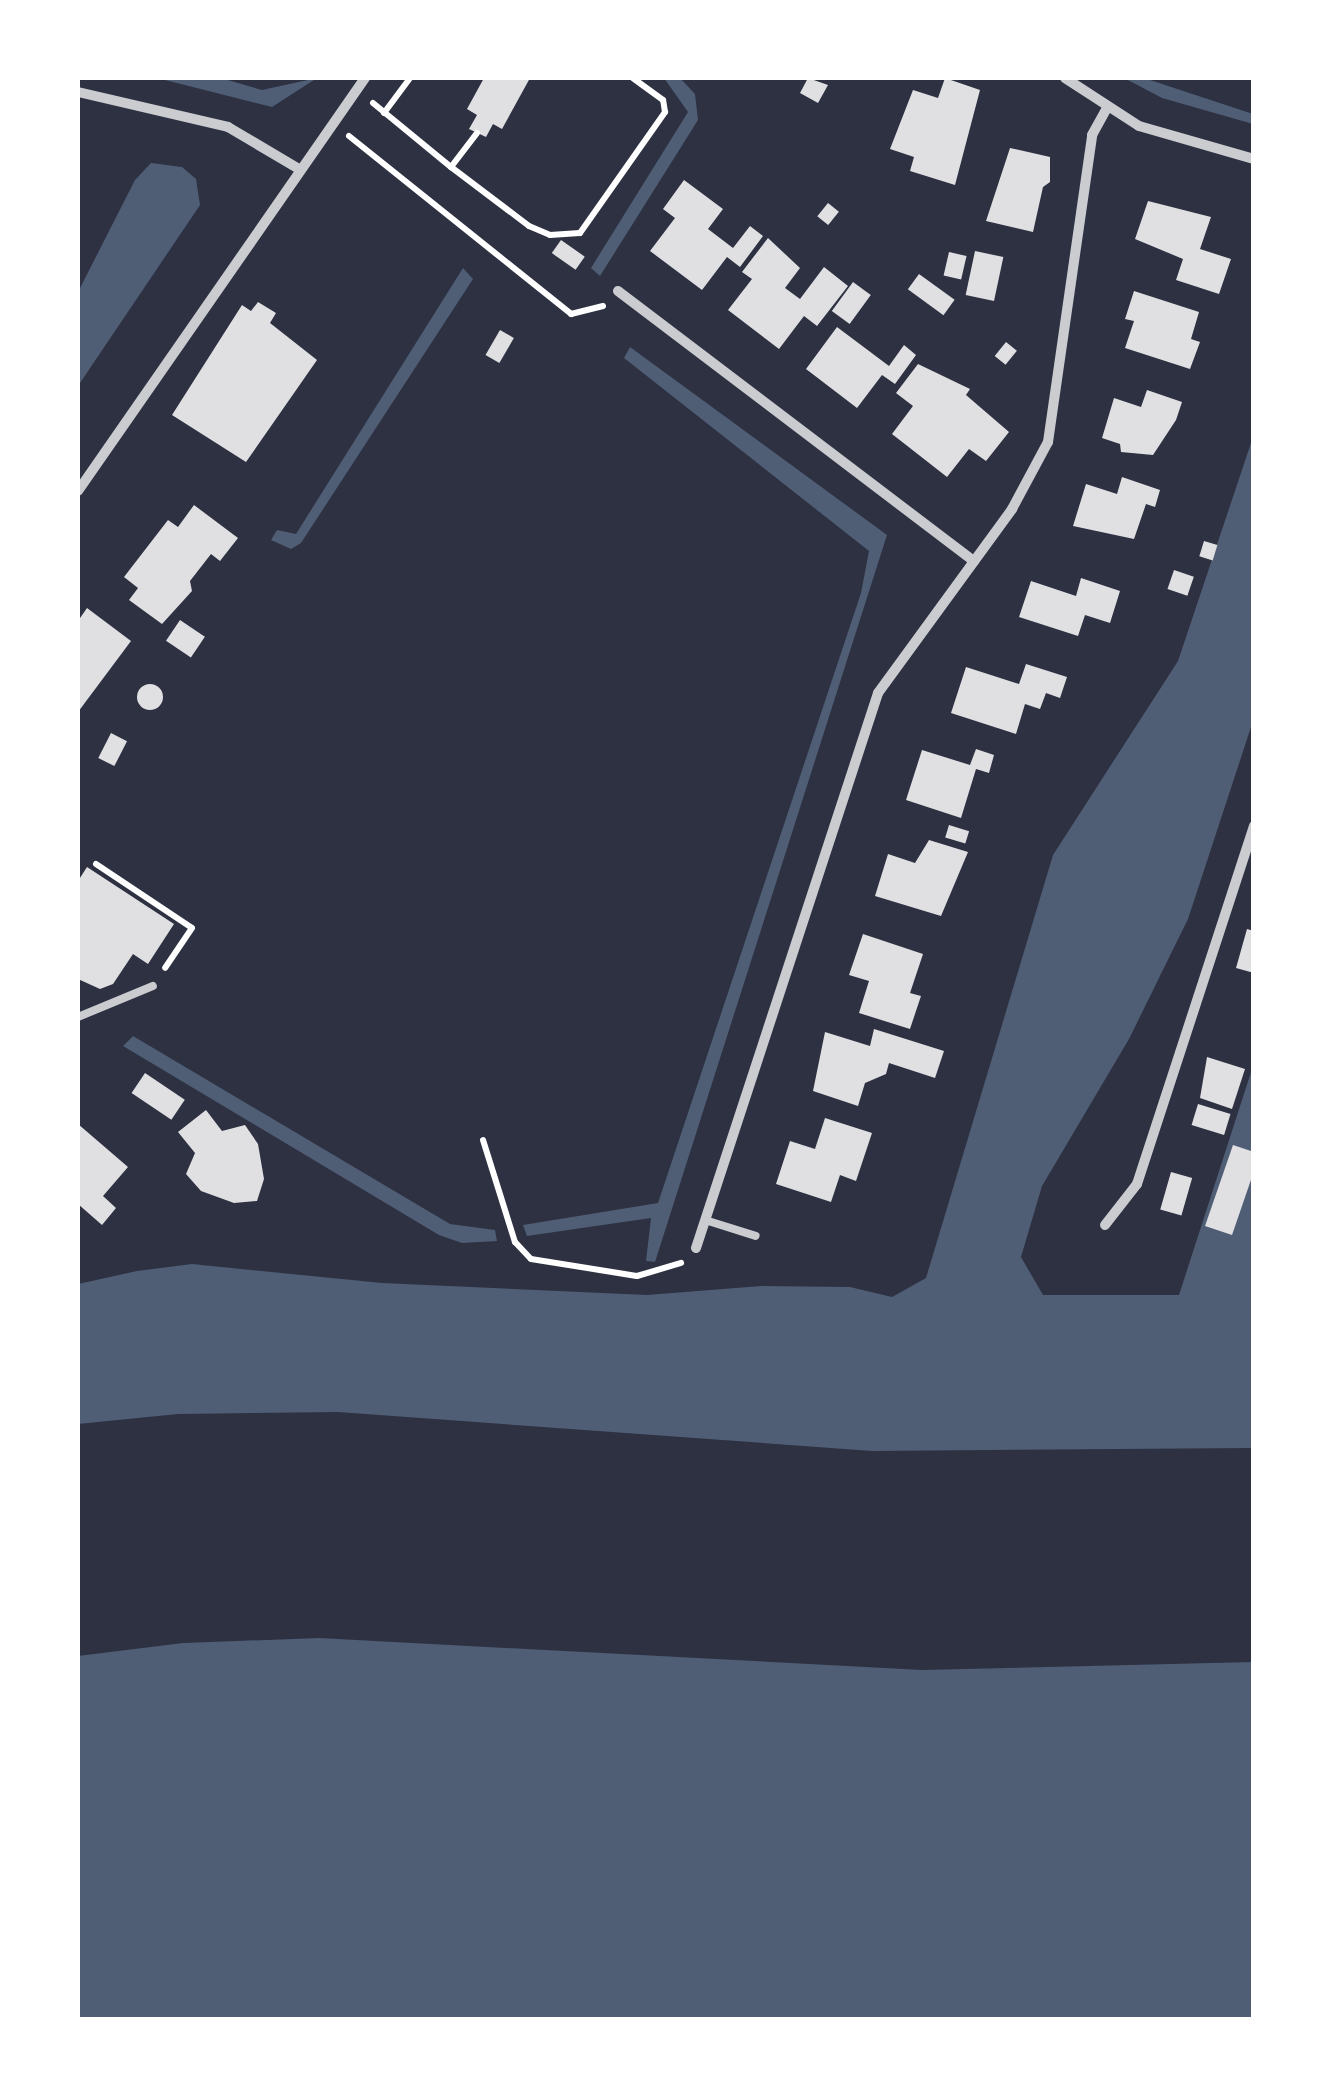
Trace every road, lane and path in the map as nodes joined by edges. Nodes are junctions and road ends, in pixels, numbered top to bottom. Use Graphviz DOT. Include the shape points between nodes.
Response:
graph roads {
  1 [pos="365,78"];
  2 [pos="410,78"];
  3 [pos="633,78"];
  4 [pos="1065,78"];
  5 [pos="356,89"];
  6 [pos="78,92"];
  7 [pos="1107,108"];
  8 [pos="384,112"];
  9 [pos="332,123"];
  10 [pos="477,133"];
  11 [pos="1254,159"];
  12 [pos="451,167"];
  13 [pos="299,169"];
  14 [pos="618,291"];
  15 [pos="628,299"];
  16 [pos="78,491"];
  17 [pos="974,561"];
  18 [pos="1254,826"];
  19 [pos="96,864"];
  20 [pos="153,986"];
  21 [pos="78,1017"];
  22 [pos="483,1140"];
  23 [pos="706,1220"];
  24 [pos="1105,1225"];
  25 [pos="756,1236"];
  26 [pos="696,1248"];
  1 -- 5 [label="street"];
  2 -- 8 [label="path"];
  3 -- 12 [label="path" via="662,100 665,112 580,233 550,235 528,226"];
  4 -- 7 [label="street"];
  5 -- 8 [label="path"];
  5 -- 9 [label="street"];
  6 -- 13 [label="street" via="228,127"];
  7 -- 11 [label="street" via="1162,136"];
  7 -- 17 [label="street" via="1092,136 1048,442 1034,476"];
  8 -- 12 [label="path"];
  9 -- 13 [label="street"];
  9 -- 15 [label="path" via="571,314"];
  10 -- 12 [label="path"];
  13 -- 16 [label="street"];
  14 -- 15 [label="street"];
  15 -- 17 [label="street"];
  17 -- 23 [label="street" via="899,660 864,728"];
  18 -- 24 [label="street" via="1137,1184"];
  19 -- 20 [label="path" via="192,928"];
  20 -- 21 [label="lane"];
  22 -- 26 [label="path" via="515,1242 530,1259 653,1276"];
  23 -- 25 [label="lane"];
  23 -- 26 [label="street"];
}
